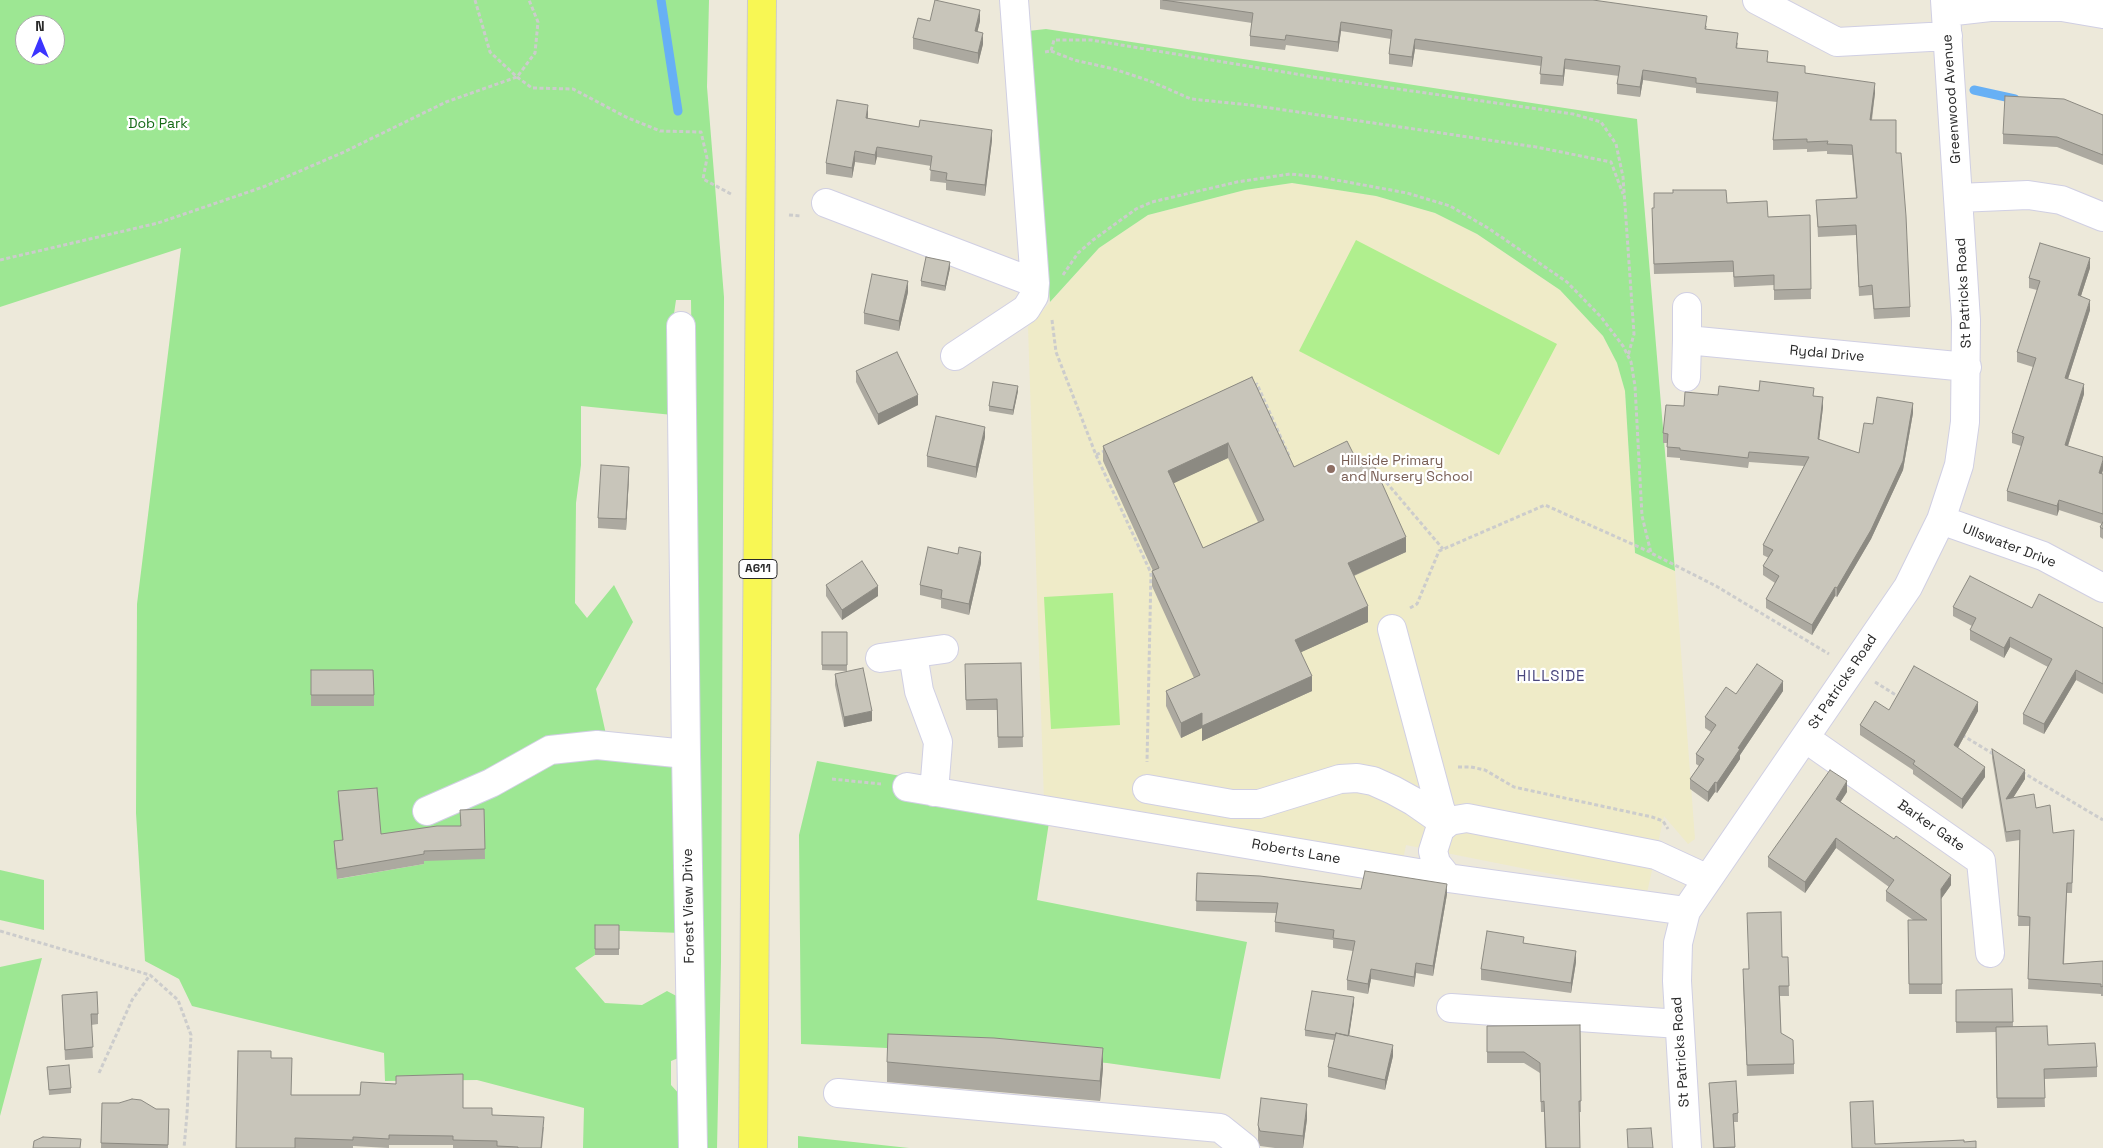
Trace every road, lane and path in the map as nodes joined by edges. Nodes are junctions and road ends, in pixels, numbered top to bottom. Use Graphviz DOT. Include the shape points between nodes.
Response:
graph roads {
  1 [pos="475,0"];
  2 [pos="529,0"];
  3 [pos="762,0"];
  4 [pos="1014,0"];
  5 [pos="1757,0"];
  6 [pos="2103,14"];
  7 [pos="1946,16"];
  8 [pos="1051,51"];
  9 [pos="1039,52"];
  10 [pos="517,78"];
  11 [pos="731,194"];
  12 [pos="1624,197"];
  13 [pos="1958,198"];
  14 [pos="826,203"];
  15 [pos="2103,217"];
  16 [pos="0,260"];
  17 [pos="1036,295"];
  18 [pos="1687,307"];
  19 [pos="681,326"];
  20 [pos="1687,340"];
  21 [pos="955,356"];
  22 [pos="1628,356"];
  23 [pos="1967,367"];
  24 [pos="1686,377"];
  25 [pos="1248,388"];
  26 [pos="1114,447"];
  27 [pos="1096,455"];
  28 [pos="1292,464"];
  29 [pos="1367,473"];
  30 [pos="1941,520"];
  31 [pos="1443,549"];
  32 [pos="1651,553"];
  33 [pos="2103,588"];
  34 [pos="1392,630"];
  35 [pos="944,649"];
  36 [pos="912,654"];
  37 [pos="880,658"];
  38 [pos="1852,669"];
  39 [pos="1901,698"];
  40 [pos="1959,733"];
  41 [pos="1805,738"];
  42 [pos="686,754"];
  43 [pos="2001,759"];
  44 [pos="2018,769"];
  45 [pos="1430,772"];
  46 [pos="832,779"];
  47 [pos="907,787"];
  48 [pos="1147,789"];
  49 [pos="934,792"];
  50 [pos="427,811"];
  51 [pos="2103,820"];
  52 [pos="1446,824"];
  53 [pos="1672,836"];
  54 [pos="1448,878"];
  55 [pos="1708,879"];
  56 [pos="1686,910"];
  57 [pos="0,931"];
  58 [pos="1990,953"];
  59 [pos="150,975"];
  60 [pos="1451,1008"];
  61 [pos="1679,1024"];
  62 [pos="100,1073"];
  63 [pos="838,1092"];
  64 [pos="753,1145"];
  65 [pos="184,1148"];
  66 [pos="694,1148"];
  67 [pos="1245,1148"];
  68 [pos="1687,1148"];
  1 -- 10 [label="path" via="490,52"];
  2 -- 10 [label="path" via="538,22 535,53"];
  3 -- 64 [label="main road, A611"];
  4 -- 17 [label="street"];
  5 -- 7 [label="street" via="1837,42"];
  6 -- 7 [label="street" via="2062,7 1990,7"];
  7 -- 13 [label="street, Greenwood Avenue"];
  8 -- 9 [label="path"];
  8 -- 12 [label="path" via="1150,81 1190,99 1360,120 1611,162"];
  8 -- 12 [label="path" via="1054,40 1091,40 1314,77 1574,114 1601,122 1616,144"];
  10 -- 11 [label="path" via="532,88 573,89 660,131 701,132 707,158 703,179"];
  10 -- 16 [label="path" via="446,102 263,187 158,223"];
  12 -- 22 [label="path" via="1634,334"];
  13 -- 15 [label="street" via="2028,195 2061,200"];
  13 -- 23 [label="street, St Patricks Road"];
  14 -- 17 [label="street"];
  17 -- 21 [label="street"];
  17 -- 22 [label="path" via="1093,240 1119,220 1152,202 1237,182 1290,174 1320,176 1416,195 1450,206 1488,228 1567,282 1600,317"];
  17 -- 27 [label="path"];
  18 -- 20 [label="street"];
  19 -- 42 [label="street, Forest View Drive"];
  20 -- 23 [label="street, Rydal Drive"];
  20 -- 24 [label="street"];
  22 -- 32 [label="path" via="1635,386 1642,516"];
  23 -- 30 [label="street, St Patricks Road" via="1959,465"];
  25 -- 28 [label="path" via="1257,384"];
  26 -- 27 [label="path"];
  27 -- 48 [label="path" via="1151,573"];
  29 -- 31 [label="path" via="1375,469"];
  30 -- 33 [label="street, Ullswater Drive" via="2043,556"];
  30 -- 38 [label="street, St Patricks Road" via="1908,587"];
  31 -- 32 [label="path" via="1545,505"];
  31 -- 34 [label="path" via="1439,551 1417,604 1387,617"];
  32 -- 38 [label="path" via="1716,586"];
  34 -- 45 [label="street"];
  35 -- 36 [label="street"];
  36 -- 37 [label="street"];
  36 -- 49 [label="street" via="919,692 938,742"];
  38 -- 39 [label="path"];
  38 -- 41 [label="street, St Patricks Road"];
  40 -- 43 [label="path"];
  41 -- 55 [label="street, St Patricks Road"];
  41 -- 58 [label="street, Barker Gate" via="1981,861"];
  42 -- 50 [label="street" via="597,745 550,750 491,783"];
  42 -- 66 [label="street, Forest View Drive"];
  44 -- 51 [label="path"];
  45 -- 52 [label="street"];
  45 -- 53 [label="path" via="1471,766 1485,770 1514,787 1652,816 1663,821"];
  46 -- 47 [label="path"];
  47 -- 49 [label="street, Roberts Lane"];
  48 -- 52 [label="street" via="1232,804 1259,804 1340,778 1357,778 1393,790"];
  49 -- 54 [label="street, Roberts Lane"];
  52 -- 54 [label="street" via="1440,830 1433,851 1436,863"];
  52 -- 55 [label="street" via="1466,818 1656,855"];
  54 -- 56 [label="street, Roberts Lane"];
  55 -- 56 [label="street, St Patricks Road"];
  56 -- 61 [label="street, St Patricks Road" via="1678,943"];
  57 -- 59 [label="path"];
  59 -- 62 [label="path" via="132,1000"];
  59 -- 65 [label="path" via="178,1000 191,1035"];
  60 -- 61 [label="street"];
  61 -- 68 [label="street, St Patricks Road"];
  63 -- 67 [label="street" via="1220,1128"];
}
